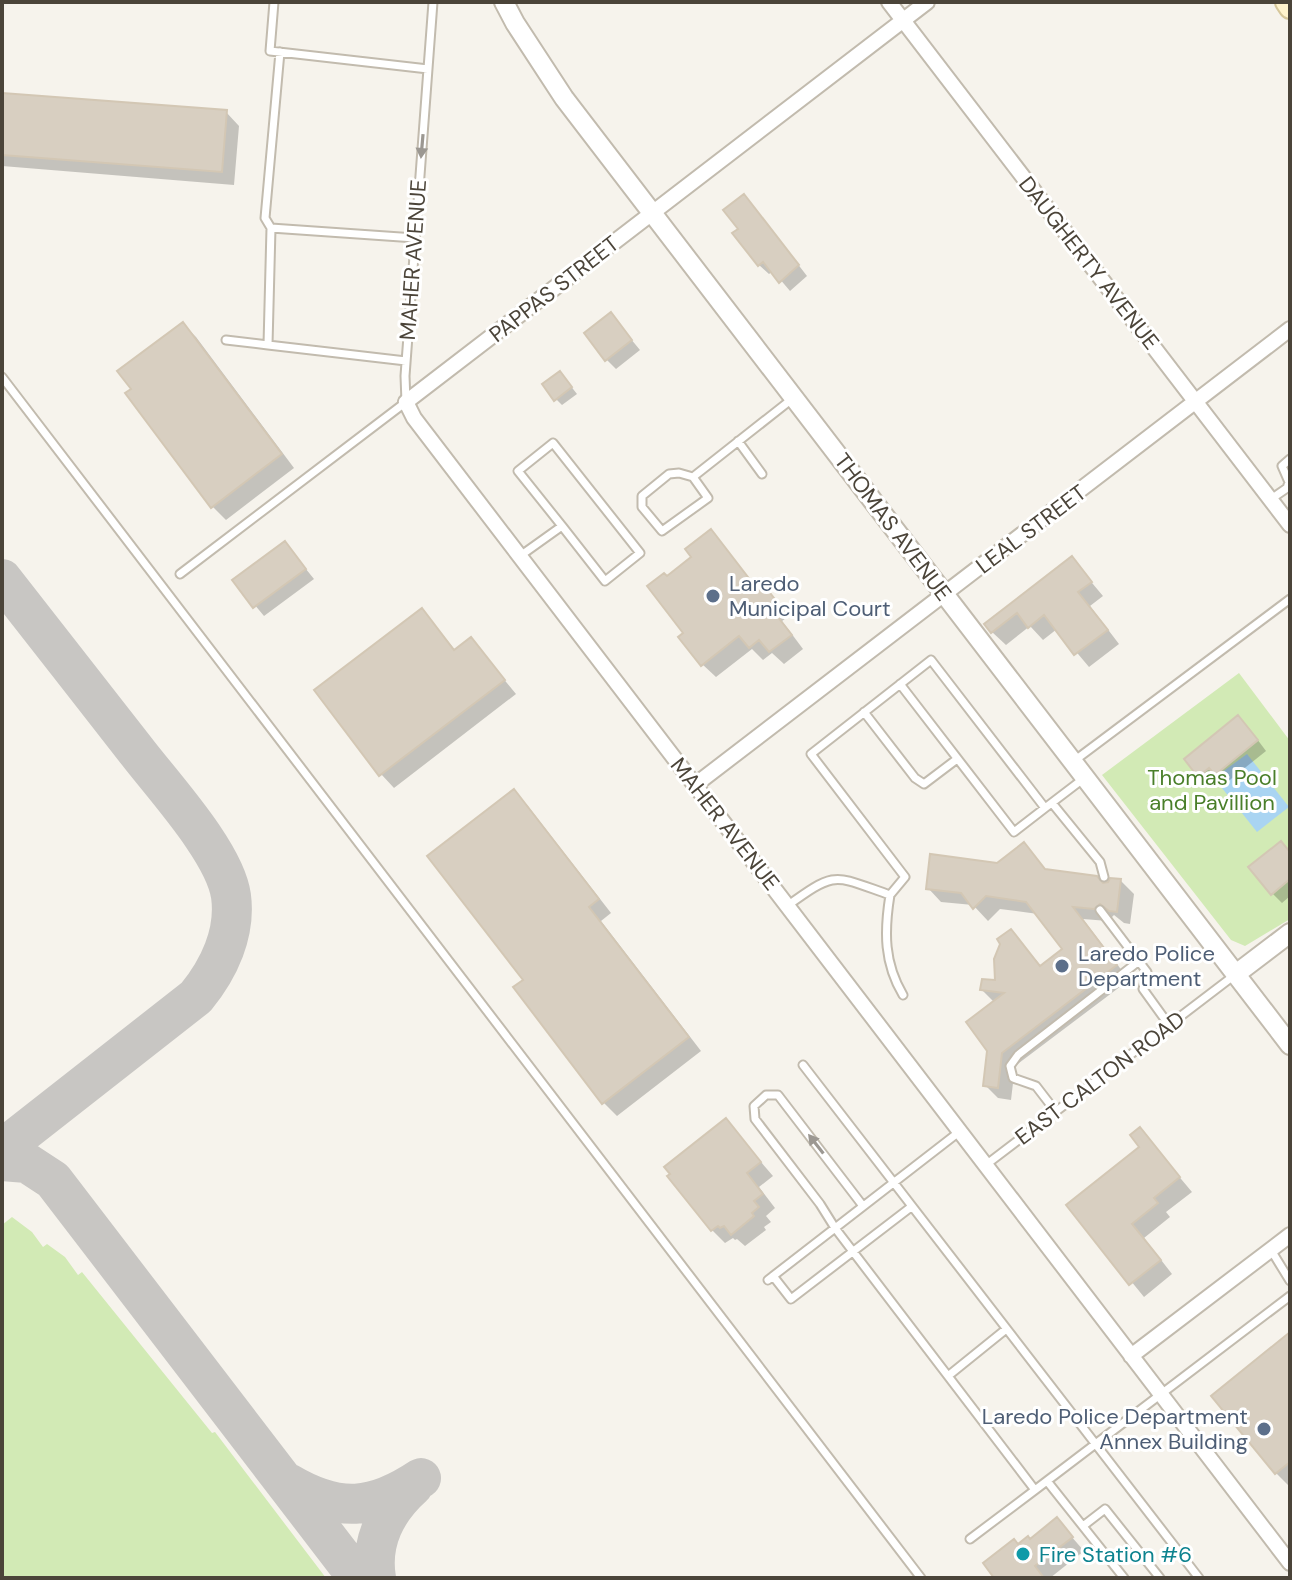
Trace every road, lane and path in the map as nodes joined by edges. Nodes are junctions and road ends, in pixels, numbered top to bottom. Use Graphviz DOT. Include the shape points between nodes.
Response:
graph roads {
  1 [pos="274,2"];
  2 [pos="433,2"];
  3 [pos="504,2"];
  4 [pos="889,2"];
  5 [pos="927,2"];
  6 [pos="1286,2"];
  7 [pos="1290,8"];
  8 [pos="903,21"];
  9 [pos="280,52"];
  10 [pos="428,69"];
  11 [pos="652,213"];
  12 [pos="271,228"];
  13 [pos="415,238"];
  14 [pos="1290,329"];
  15 [pos="226,340"];
  16 [pos="268,345"];
  17 [pos="406,361"];
  18 [pos="2,377"];
  19 [pos="794,398"];
  20 [pos="406,402"];
  21 [pos="1196,402"];
  22 [pos="738,441"];
  23 [pos="1290,459"];
  24 [pos="762,474"];
  25 [pos="693,477"];
  26 [pos="1271,499"];
  27 [pos="1290,525"];
  28 [pos="562,526"];
  29 [pos="520,556"];
  30 [pos="180,574"];
  31 [pos="945,594"];
  32 [pos="1290,599"];
  33 [pos="900,684"];
  34 [pos="864,712"];
  35 [pos="957,759"];
  36 [pos="1073,762"];
  37 [pos="1085,777"];
  38 [pos="695,785"];
  39 [pos="1049,806"];
  40 [pos="1104,877"];
  41 [pos="890,895"];
  42 [pos="787,906"];
  43 [pos="1100,910"];
  44 [pos="1290,933"];
  45 [pos="1139,961"];
  46 [pos="1236,974"];
  47 [pos="903,995"];
  48 [pos="1169,1025"];
  49 [pos="1290,1045"];
  50 [pos="803,1065"];
  51 [pos="1056,1112"];
  52 [pos="961,1131"];
  53 [pos="987,1164"];
  54 [pos="893,1183"];
  55 [pos="863,1206"];
  56 [pos="911,1207"];
  57 [pos="835,1228"];
  58 [pos="1290,1235"];
  59 [pos="1271,1250"];
  60 [pos="853,1251"];
  61 [pos="1290,1281"];
  62 [pos="1290,1296"];
  63 [pos="1005,1330"];
  64 [pos="1131,1356"];
  65 [pos="948,1376"];
  66 [pos="1161,1395"];
  67 [pos="1094,1445"];
  68 [pos="1047,1481"];
  69 [pos="1035,1490"];
  70 [pos="1083,1526"];
  71 [pos="970,1539"];
  72 [pos="1290,1563"];
  73 [pos="921,1578"];
  74 [pos="1124,1578"];
  75 [pos="1160,1578"];
  76 [pos="1199,1578"];
  1 -- 9 [label="lane" via="270,51"];
  2 -- 10 [label="lane, MAHER AVENUE"];
  3 -- 11 [label="street, THOMAS AVENUE" via="541,65"];
  4 -- 8 [label="street, DAUGHERTY AVENUE"];
  5 -- 8 [label="street, PAPPAS STREET"];
  6 -- 7 [label="main road"];
  8 -- 11 [label="street, PAPPAS STREET"];
  8 -- 21 [label="street, DAUGHERTY AVENUE"];
  9 -- 10 [label="lane"];
  9 -- 12 [label="lane" via="265,218"];
  10 -- 13 [label="lane, MAHER AVENUE, one-way"];
  11 -- 19 [label="street, THOMAS AVENUE"];
  11 -- 20 [label="street, PAPPAS STREET"];
  12 -- 13 [label="lane"];
  12 -- 16 [label="lane"];
  13 -- 17 [label="lane, MAHER AVENUE"];
  14 -- 21 [label="street, LEAL STREET"];
  15 -- 16 [label="lane"];
  16 -- 17 [label="lane"];
  17 -- 20 [label="lane, MAHER AVENUE"];
  18 -- 73 [label="lane"];
  19 -- 22 [label="lane"];
  19 -- 31 [label="street, THOMAS AVENUE"];
  20 -- 29 [label="street, MAHER AVENUE"];
  20 -- 30 [label="lane, PAPPAS STREET"];
  21 -- 26 [label="street, DAUGHERTY AVENUE"];
  21 -- 31 [label="street, LEAL STREET"];
  22 -- 24 [label="lane"];
  22 -- 25 [label="lane"];
  23 -- 26 [label="lane" via="1282,466 1287,488"];
  25 -- 25 [label="lane" via="669,474 642,496 642,507 662,531 708,498"];
  26 -- 27 [label="street, DAUGHERTY AVENUE"];
  28 -- 28 [label="lane" via="605,581 640,553 553,443 518,471"];
  28 -- 29 [label="lane"];
  29 -- 38 [label="street, MAHER AVENUE"];
  31 -- 36 [label="street, THOMAS AVENUE"];
  31 -- 38 [label="street, LEAL STREET"];
  32 -- 36 [label="lane"];
  33 -- 34 [label="lane"];
  33 -- 35 [label="lane"];
  33 -- 39 [label="lane" via="931,660"];
  34 -- 35 [label="lane" via="924,784"];
  34 -- 41 [label="lane" via="811,754 905,877"];
  35 -- 39 [label="lane" via="1014,832"];
  36 -- 37 [label="street, THOMAS AVENUE"];
  37 -- 39 [label="lane"];
  37 -- 46 [label="street, THOMAS AVENUE"];
  38 -- 42 [label="street, MAHER AVENUE"];
  39 -- 40 [label="lane" via="1100,862"];
  41 -- 42 [label="lane" via="837,878 823,880"];
  41 -- 47 [label="lane" via="885,925 888,960"];
  42 -- 52 [label="street, MAHER AVENUE"];
  43 -- 45 [label="lane"];
  44 -- 46 [label="street, EAST CALTON ROAD"];
  45 -- 48 [label="lane" via="1147,972 1143,989"];
  45 -- 51 [label="lane" via="1010,1066 1013,1078 1036,1086"];
  46 -- 48 [label="lane, EAST CALTON ROAD"];
  46 -- 49 [label="street, THOMAS AVENUE"];
  48 -- 51 [label="lane, EAST CALTON ROAD"];
  50 -- 54 [label="lane"];
  51 -- 53 [label="lane, EAST CALTON ROAD"];
  52 -- 53 [label="street, MAHER AVENUE"];
  52 -- 54 [label="lane"];
  53 -- 64 [label="street, MAHER AVENUE"];
  54 -- 55 [label="lane"];
  54 -- 56 [label="lane"];
  55 -- 57 [label="lane"];
  55 -- 57 [label="lane, one-way" via="778,1095 766,1095 754,1106 755,1119"];
  56 -- 60 [label="lane"];
  56 -- 63 [label="lane"];
  57 -- 60 [label="lane"];
  57 -- 60 [label="lane" via="770,1278 791,1299"];
  58 -- 59 [label="street"];
  59 -- 61 [label="lane"];
  59 -- 64 [label="street"];
  60 -- 65 [label="lane"];
  62 -- 66 [label="lane"];
  63 -- 65 [label="lane"];
  63 -- 67 [label="lane"];
  64 -- 66 [label="street, MAHER AVENUE"];
  65 -- 69 [label="lane"];
  66 -- 67 [label="lane"];
  66 -- 72 [label="street, MAHER AVENUE"];
  67 -- 68 [label="lane"];
  67 -- 76 [label="lane"];
  68 -- 69 [label="lane"];
  68 -- 70 [label="lane"];
  69 -- 71 [label="lane"];
  70 -- 74 [label="lane"];
  70 -- 75 [label="lane" via="1105,1509"];
}
